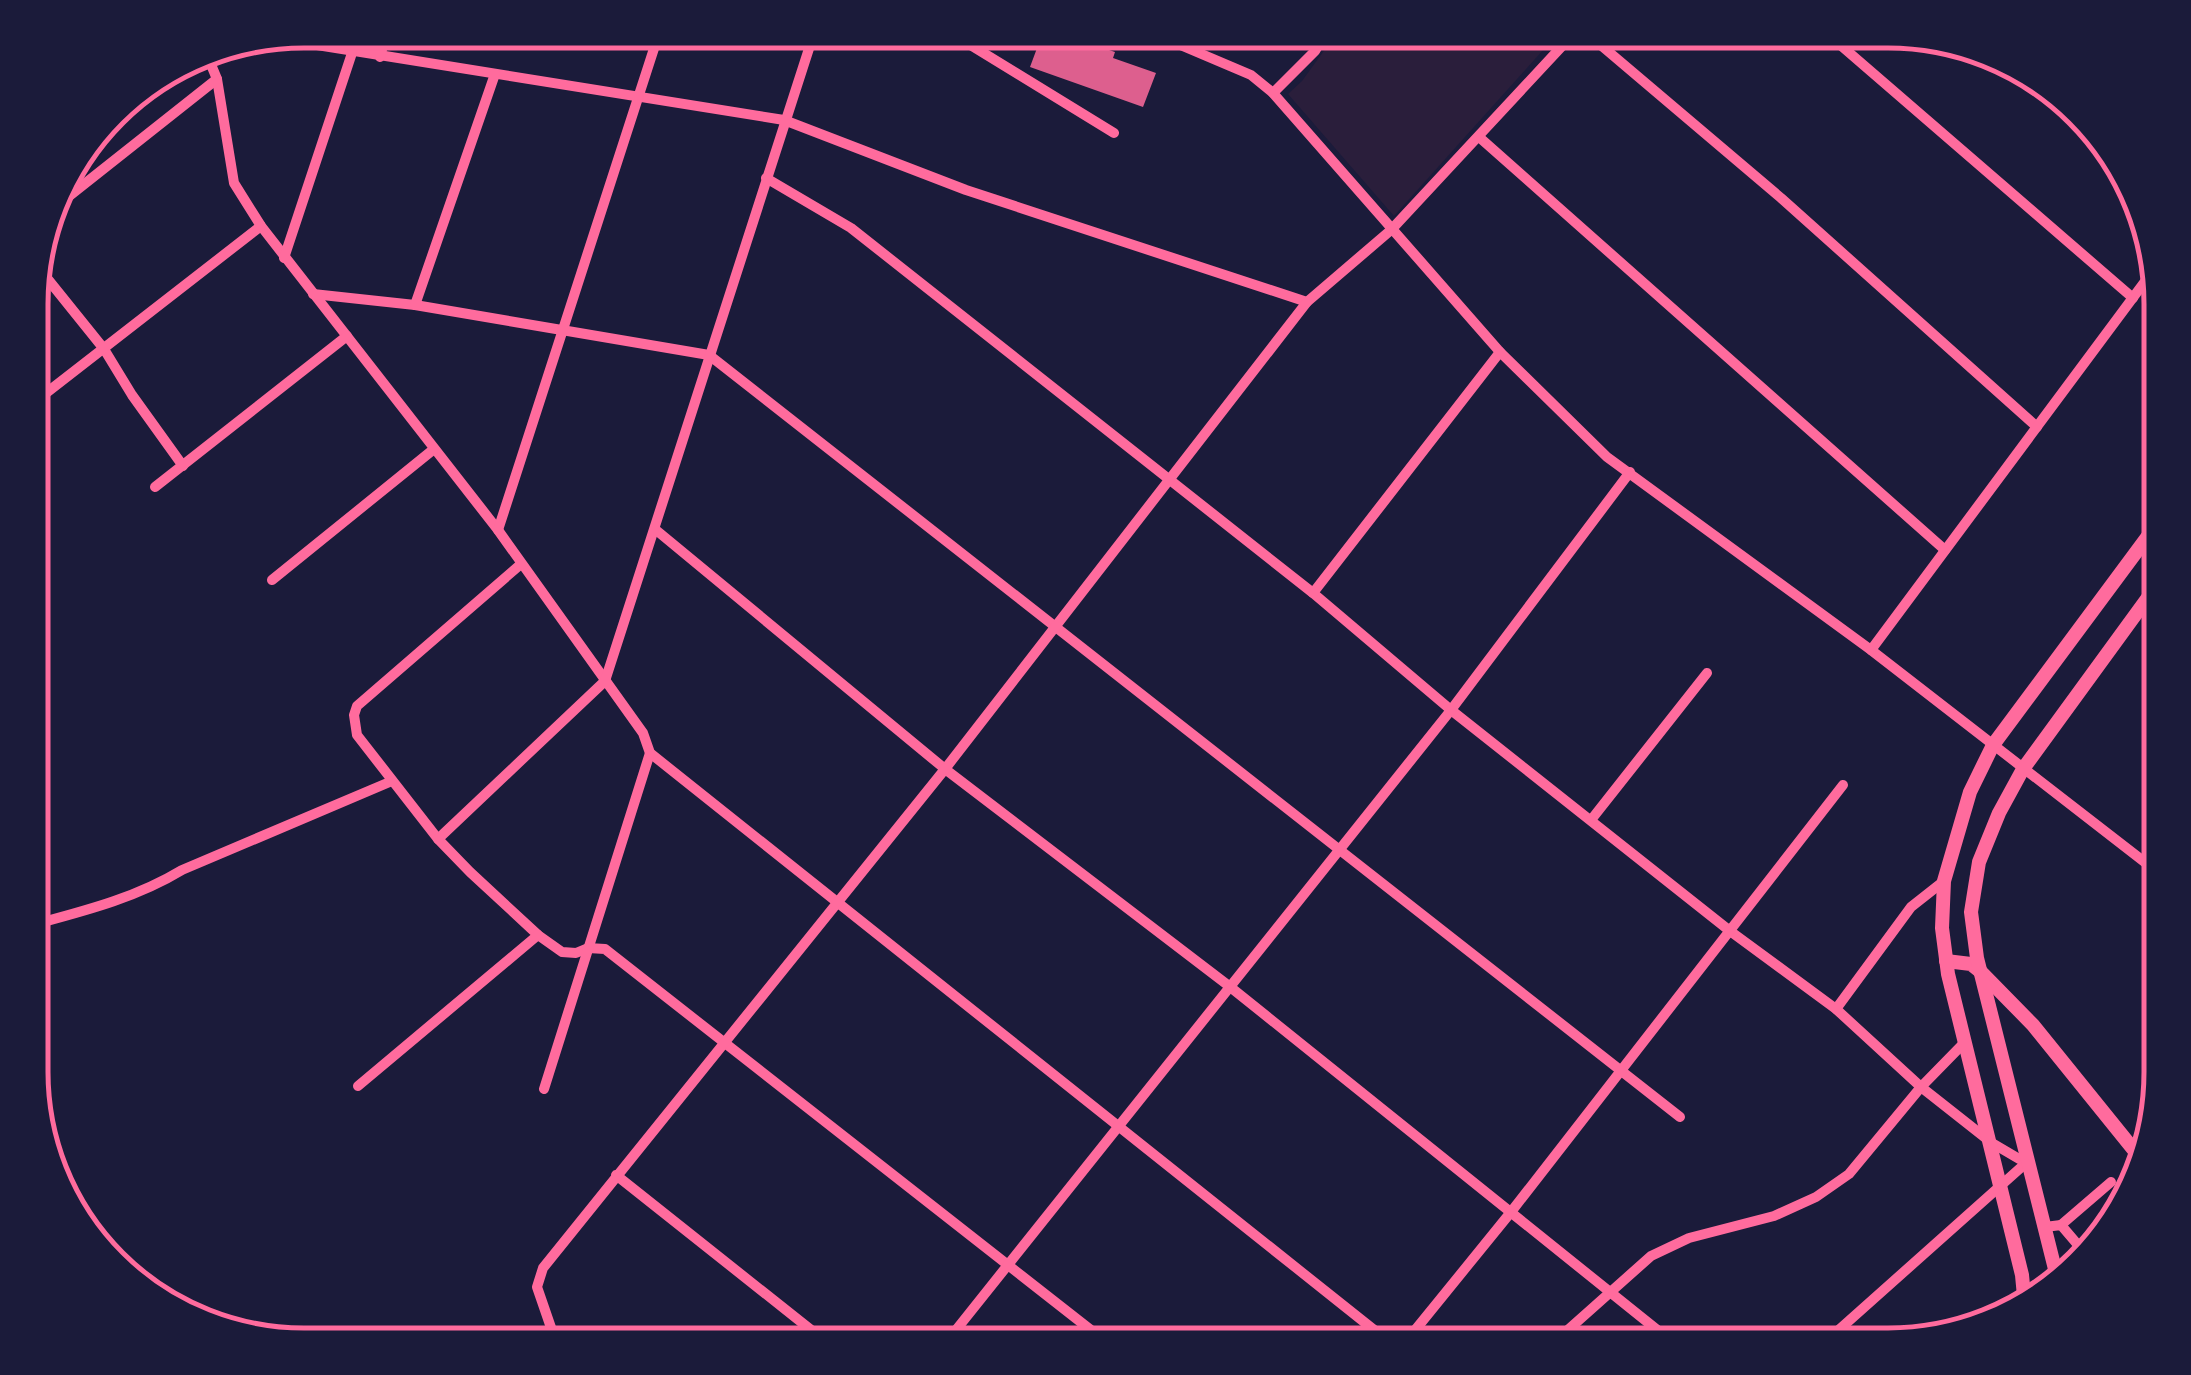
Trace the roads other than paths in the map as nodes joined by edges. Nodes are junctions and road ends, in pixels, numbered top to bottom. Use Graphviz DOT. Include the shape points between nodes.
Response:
graph roads {
  1 [pos="325,48"];
  2 [pos="383,48"];
  3 [pos="654,48"];
  4 [pos="809,48"];
  5 [pos="983,48"];
  6 [pos="1189,48"];
  7 [pos="1317,48"];
  8 [pos="1563,48"];
  9 [pos="1602,48"];
  10 [pos="1844,48"];
  11 [pos="352,53"];
  12 [pos="380,57"];
  13 [pos="211,65"];
  14 [pos="495,74"];
  15 [pos="217,79"];
  16 [pos="1274,93"];
  17 [pos="638,96"];
  18 [pos="784,120"];
  19 [pos="1114,133"];
  20 [pos="1479,137"];
  21 [pos="766,178"];
  22 [pos="73,194"];
  23 [pos="260,226"];
  24 [pos="1391,230"];
  25 [pos="284,258"];
  26 [pos="49,281"];
  27 [pos="2143,285"];
  28 [pos="313,294"];
  29 [pos="2133,298"];
  30 [pos="1307,302"];
  31 [pos="415,305"];
  32 [pos="563,329"];
  33 [pos="347,336"];
  34 [pos="104,348"];
  35 [pos="1500,352"];
  36 [pos="709,355"];
  37 [pos="48,392"];
  38 [pos="2037,427"];
  39 [pos="434,448"];
  40 [pos="183,466"];
  41 [pos="1630,472"];
  42 [pos="1171,480"];
  43 [pos="155,487"];
  44 [pos="498,530"];
  45 [pos="656,530"];
  46 [pos="2143,543"];
  47 [pos="1945,550"];
  48 [pos="522,564"];
  49 [pos="272,580"];
  50 [pos="1313,593"];
  51 [pos="2143,604"];
  52 [pos="1054,625"];
  53 [pos="1871,650"];
  54 [pos="1707,674"];
  55 [pos="604,681"];
  56 [pos="1451,710"];
  57 [pos="1993,745"];
  58 [pos="650,754"];
  59 [pos="945,768"];
  60 [pos="2022,769"];
  61 [pos="392,782"];
  62 [pos="1844,785"];
  63 [pos="1590,820"];
  64 [pos="438,839"];
  65 [pos="1340,848"];
  66 [pos="2143,861"];
  67 [pos="1944,881"];
  68 [pos="836,904"];
  69 [pos="48,921"];
  70 [pos="1730,931"];
  71 [pos="538,935"];
  72 [pos="588,948"];
  73 [pos="1946,961"];
  74 [pos="1981,972"];
  75 [pos="1229,986"];
  76 [pos="1836,1009"];
  77 [pos="726,1041"];
  78 [pos="1964,1043"];
  79 [pos="1621,1071"];
  80 [pos="358,1086"];
  81 [pos="1922,1087"];
  82 [pos="544,1089"];
  83 [pos="1680,1117"];
  84 [pos="1118,1126"];
  85 [pos="1992,1143"];
  86 [pos="2132,1147"];
  87 [pos="2026,1163"];
  88 [pos="616,1175"];
  89 [pos="2111,1182"];
  90 [pos="1999,1184"];
  91 [pos="1511,1212"];
  92 [pos="2053,1226"];
  93 [pos="2075,1245"];
  94 [pos="1006,1264"];
  95 [pos="2056,1264"];
  96 [pos="2023,1288"];
  97 [pos="1610,1291"];
  98 [pos="1373,1327"];
  99 [pos="1417,1327"];
  100 [pos="1570,1327"];
  101 [pos="1655,1327"];
  102 [pos="1842,1327"];
  103 [pos="550,1328"];
  104 [pos="808,1328"];
  105 [pos="957,1328"];
  106 [pos="1088,1328"];
  1 -- 11 [label="street"];
  2 -- 12 [label="street"];
  3 -- 17 [label="street"];
  4 -- 18 [label="street"];
  5 -- 19 [label="street"];
  6 -- 16 [label="street"];
  7 -- 16 [label="street"];
  8 -- 20 [label="street"];
  9 -- 38 [label="street"];
  10 -- 29 [label="street"];
  11 -- 12 [label="street"];
  11 -- 25 [label="street"];
  12 -- 14 [label="street"];
  13 -- 15 [label="street"];
  14 -- 17 [label="street"];
  14 -- 31 [label="street"];
  15 -- 22 [label="street"];
  15 -- 23 [label="street" via="234,183"];
  16 -- 24 [label="street"];
  17 -- 18 [label="street"];
  17 -- 32 [label="street"];
  18 -- 21 [label="street"];
  18 -- 30 [label="street" via="966,190"];
  20 -- 24 [label="street"];
  20 -- 47 [label="street"];
  21 -- 36 [label="street"];
  21 -- 42 [label="street" via="851,228"];
  23 -- 25 [label="street"];
  23 -- 34 [label="street"];
  24 -- 30 [label="street"];
  24 -- 35 [label="street"];
  25 -- 28 [label="street"];
  26 -- 34 [label="street"];
  27 -- 29 [label="street"];
  28 -- 31 [label="street"];
  28 -- 33 [label="street"];
  29 -- 38 [label="street"];
  30 -- 42 [label="street"];
  31 -- 32 [label="street"];
  32 -- 36 [label="street"];
  32 -- 44 [label="street"];
  33 -- 39 [label="street"];
  33 -- 40 [label="street"];
  34 -- 37 [label="street"];
  34 -- 40 [label="street"];
  35 -- 41 [label="street"];
  35 -- 50 [label="street"];
  36 -- 45 [label="street"];
  36 -- 52 [label="street"];
  38 -- 47 [label="street"];
  39 -- 44 [label="street"];
  39 -- 49 [label="street"];
  40 -- 43 [label="street"];
  41 -- 53 [label="street"];
  41 -- 56 [label="street"];
  42 -- 50 [label="street"];
  42 -- 52 [label="street"];
  44 -- 48 [label="street"];
  45 -- 55 [label="street"];
  45 -- 59 [label="street"];
  46 -- 57 [label="street"];
  47 -- 53 [label="street"];
  48 -- 55 [label="street"];
  48 -- 61 [label="street" via="357,706 357,735"];
  50 -- 56 [label="street"];
  51 -- 60 [label="street"];
  52 -- 59 [label="street"];
  52 -- 65 [label="street"];
  53 -- 57 [label="street"];
  54 -- 63 [label="street"];
  55 -- 58 [label="street"];
  55 -- 64 [label="street"];
  56 -- 63 [label="street"];
  56 -- 65 [label="street"];
  57 -- 60 [label="street"];
  57 -- 67 [label="street" via="1970,792"];
  58 -- 68 [label="street"];
  58 -- 72 [label="street"];
  59 -- 68 [label="street"];
  59 -- 75 [label="street"];
  60 -- 66 [label="street"];
  60 -- 74 [label="street" via="1979,862 1971,912"];
  61 -- 64 [label="street"];
  61 -- 69 [label="street" via="162,882"];
  62 -- 70 [label="street"];
  63 -- 70 [label="street"];
  64 -- 71 [label="street"];
  65 -- 75 [label="street"];
  65 -- 79 [label="street"];
  67 -- 73 [label="street"];
  67 -- 76 [label="street" via="1911,907"];
  68 -- 77 [label="street"];
  68 -- 84 [label="street"];
  70 -- 76 [label="street"];
  70 -- 79 [label="street"];
  71 -- 72 [label="street" via="562,952"];
  71 -- 80 [label="street"];
  72 -- 77 [label="street" via="605,948"];
  72 -- 82 [label="street"];
  73 -- 74 [label="street"];
  73 -- 78 [label="street"];
  74 -- 86 [label="street" via="2034,1025"];
  74 -- 87 [label="street"];
  75 -- 84 [label="street"];
  75 -- 91 [label="street"];
  76 -- 81 [label="street"];
  77 -- 88 [label="street"];
  77 -- 94 [label="street"];
  78 -- 81 [label="street"];
  78 -- 85 [label="street"];
  79 -- 83 [label="street"];
  79 -- 91 [label="street"];
  81 -- 85 [label="street"];
  81 -- 97 [label="street" via="1849,1174 1816,1197 1774,1216 1689,1238 1650,1256"];
  84 -- 94 [label="street"];
  84 -- 98 [label="street"];
  85 -- 87 [label="street"];
  85 -- 90 [label="street"];
  87 -- 90 [label="street"];
  87 -- 92 [label="street"];
  88 -- 103 [label="street" via="543,1268 537,1287"];
  88 -- 104 [label="street"];
  89 -- 92 [label="street"];
  90 -- 96 [label="street"];
  90 -- 102 [label="street"];
  91 -- 97 [label="street"];
  91 -- 99 [label="street"];
  92 -- 93 [label="street"];
  92 -- 95 [label="street"];
  94 -- 105 [label="street"];
  94 -- 106 [label="street"];
  97 -- 100 [label="street"];
  97 -- 101 [label="street"];
}
